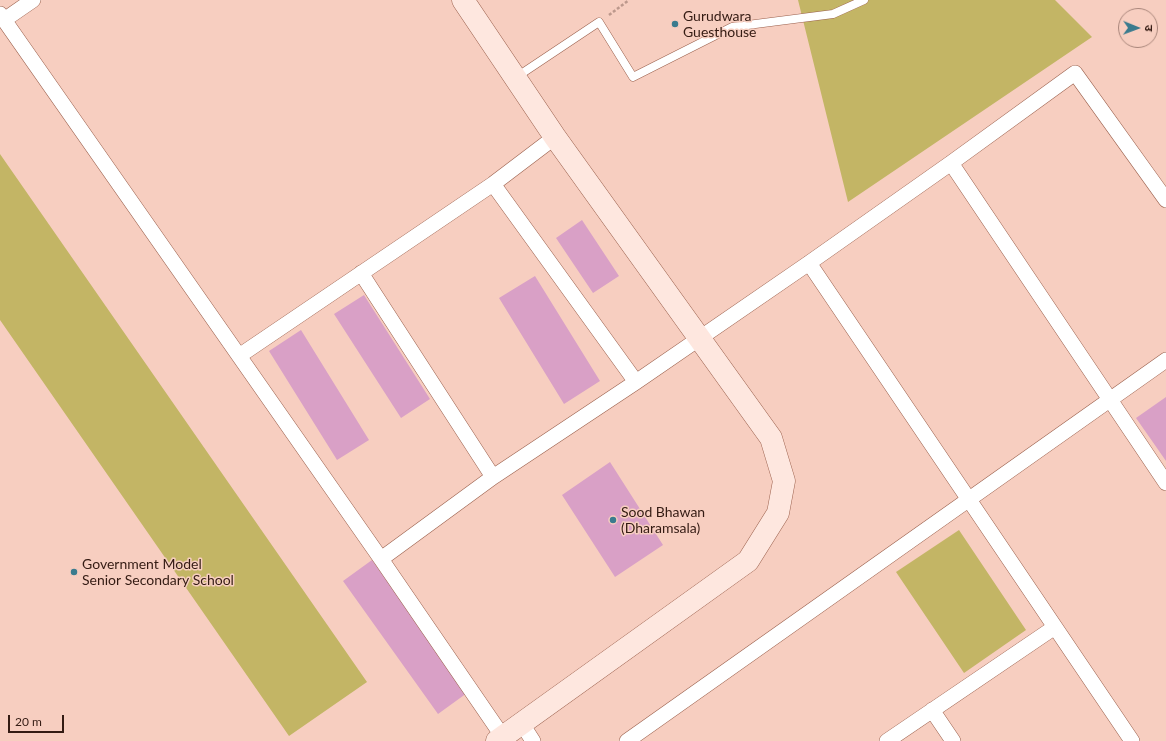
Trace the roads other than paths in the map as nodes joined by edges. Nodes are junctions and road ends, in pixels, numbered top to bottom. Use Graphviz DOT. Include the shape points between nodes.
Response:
graph roads {
  1 [pos="33,0"];
  2 [pos="463,0"];
  3 [pos="864,0"];
  4 [pos="2,17"];
  5 [pos="515,78"];
  6 [pos="555,137"];
  7 [pos="951,163"];
  8 [pos="492,184"];
  9 [pos="1166,200"];
  10 [pos="809,263"];
  11 [pos="361,273"];
  12 [pos="698,339"];
  13 [pos="239,356"];
  14 [pos="1166,360"];
  15 [pos="636,382"];
  16 [pos="1110,399"];
  17 [pos="493,477"];
  18 [pos="1166,483"];
  19 [pos="969,499"];
  20 [pos="381,559"];
  21 [pos="1055,627"];
  22 [pos="932,710"];
  23 [pos="527,733"];
  24 [pos="500,739"];
  25 [pos="627,741"];
  26 [pos="887,741"];
  27 [pos="953,741"];
  28 [pos="1132,741"];
  1 -- 4 [label="street"];
  2 -- 5 [label="street"];
  3 -- 5 [label="lane" via="833,14 732,27 633,77 599,22"];
  4 -- 13 [label="street"];
  5 -- 6 [label="street"];
  6 -- 8 [label="street"];
  6 -- 12 [label="street"];
  7 -- 9 [label="street" via="1075,73"];
  7 -- 10 [label="street"];
  7 -- 16 [label="street"];
  8 -- 11 [label="street"];
  8 -- 15 [label="street"];
  10 -- 12 [label="street"];
  10 -- 19 [label="street"];
  11 -- 13 [label="street"];
  11 -- 17 [label="street"];
  12 -- 15 [label="street"];
  12 -- 23 [label="street" via="771,438 784,481 778,513 748,561"];
  13 -- 20 [label="street"];
  14 -- 16 [label="street"];
  15 -- 17 [label="street"];
  16 -- 18 [label="street"];
  16 -- 19 [label="street"];
  17 -- 20 [label="street"];
  19 -- 21 [label="street"];
  19 -- 25 [label="street"];
  20 -- 24 [label="street"];
  21 -- 22 [label="street"];
  21 -- 28 [label="street"];
  22 -- 26 [label="street"];
  22 -- 27 [label="street"];
  23 -- 24 [label="street"];
}
